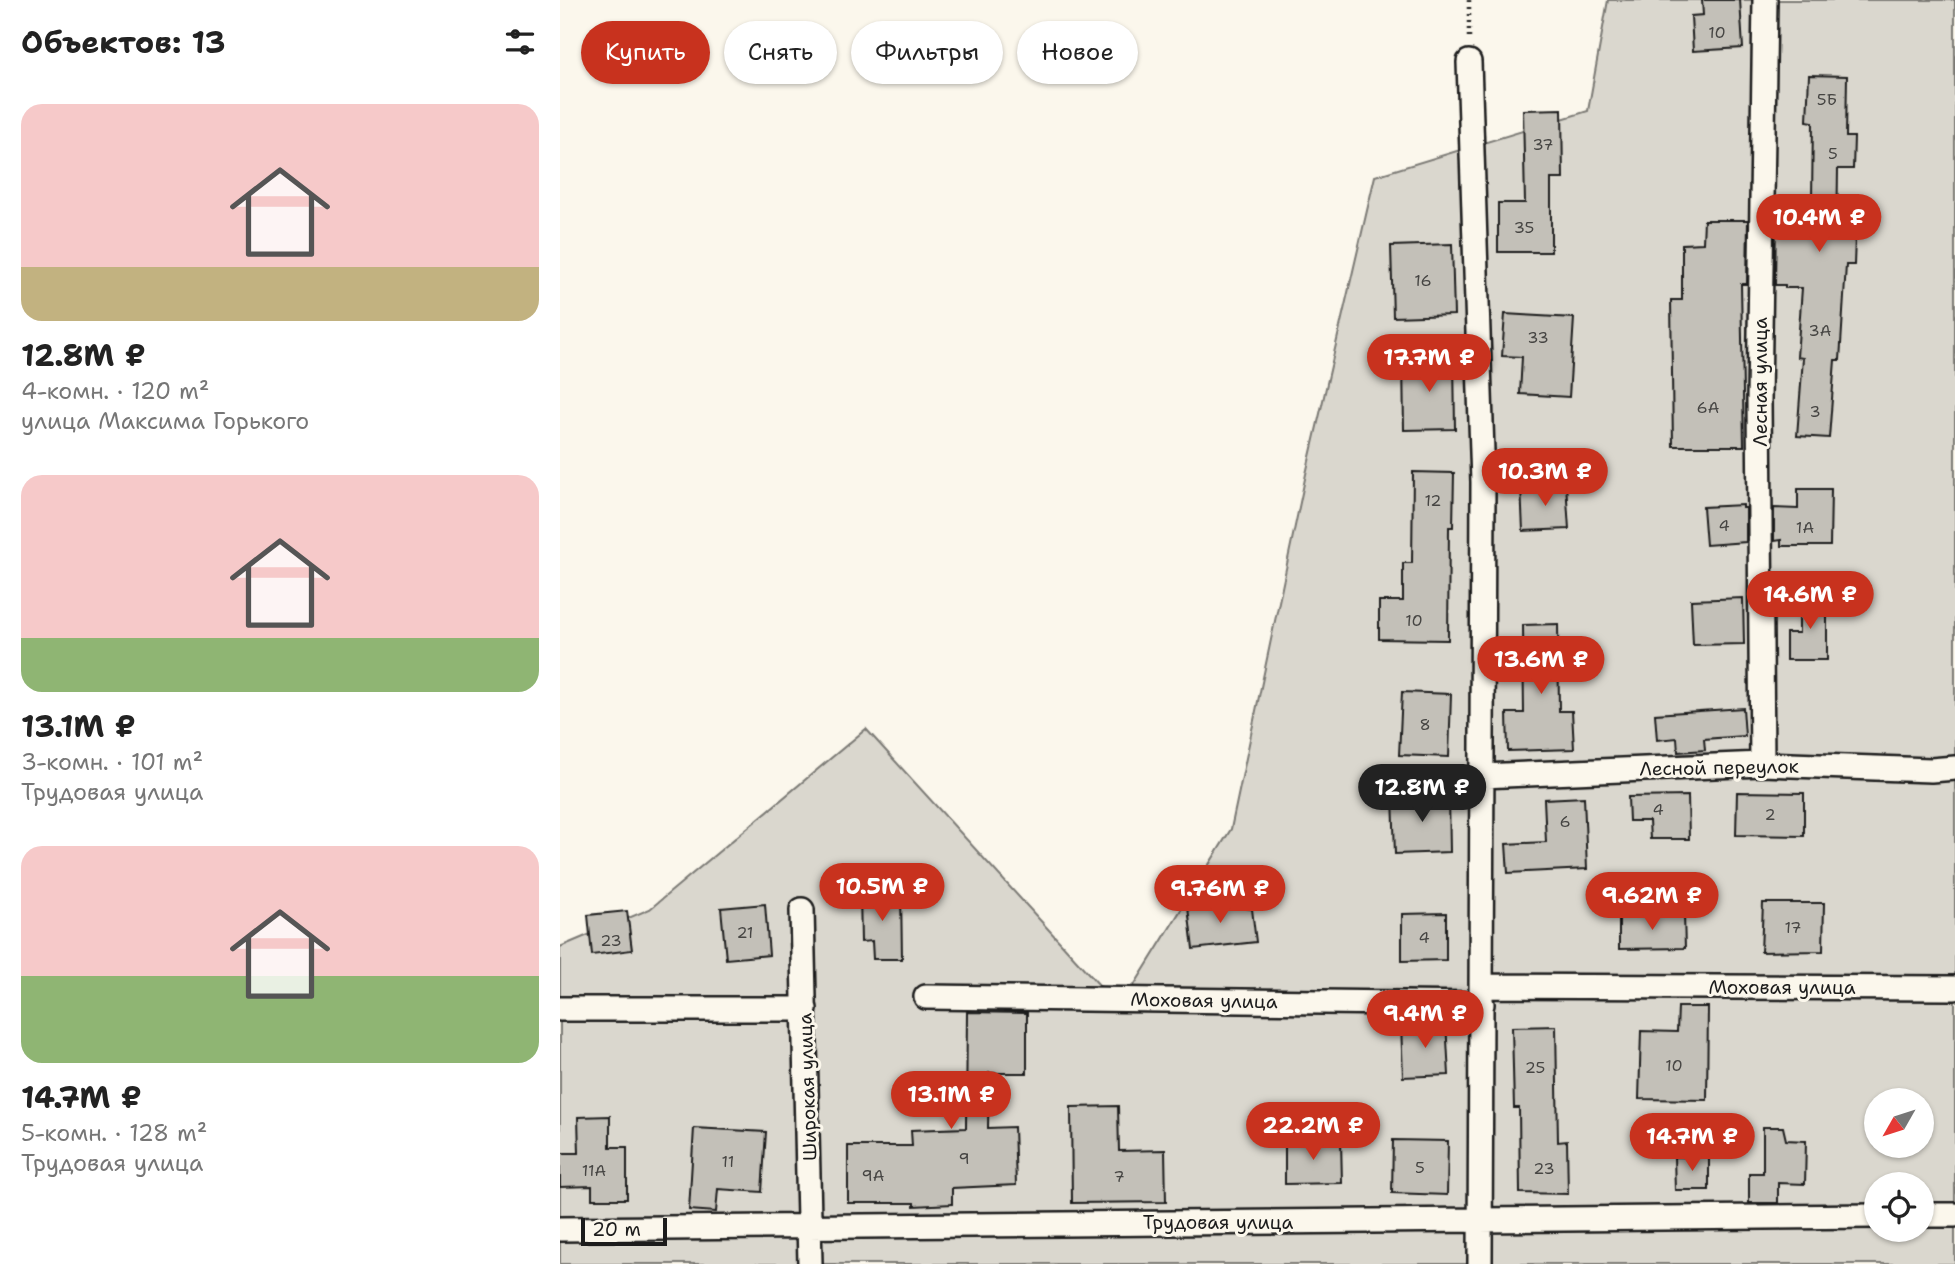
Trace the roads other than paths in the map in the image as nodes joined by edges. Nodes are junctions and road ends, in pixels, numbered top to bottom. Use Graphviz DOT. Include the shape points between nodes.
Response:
graph roads {
  1 [pos="1765,0"];
  2 [pos="1469,62"];
  3 [pos="1762,764"];
  4 [pos="1955,768"];
  5 [pos="1482,776"];
  6 [pos="802,910"];
  7 [pos="1955,988"];
  8 [pos="1482,995"];
  9 [pos="926,996"];
  10 [pos="560,1009"];
  11 [pos="804,1009"];
  12 [pos="1934,1215"];
  13 [pos="1955,1215"];
  14 [pos="1864,1216"];
  15 [pos="1480,1220"];
  16 [pos="811,1227"];
  17 [pos="560,1229"];
  18 [pos="810,1264"];
  19 [pos="1480,1264"];
  1 -- 3 [label="street, Лесная улица" via="1759,400"];
  2 -- 5 [label="street" via="1483,482"];
  3 -- 4 [label="street, Лесной переулок"];
  3 -- 5 [label="street, Лесной переулок"];
  5 -- 8 [label="street"];
  6 -- 11 [label="street, Широкая улица"];
  7 -- 8 [label="street, Моховая улица"];
  8 -- 9 [label="street, Моховая улица"];
  8 -- 15 [label="street"];
  10 -- 11 [label="street"];
  11 -- 16 [label="street, Широкая улица"];
  12 -- 13 [label="street"];
  14 -- 15 [label="street, Трудовая улица"];
  15 -- 16 [label="street, Трудовая улица"];
  15 -- 19 [label="street"];
  16 -- 17 [label="street, Трудовая улица"];
  16 -- 18 [label="street, Широкая улица"];
}
